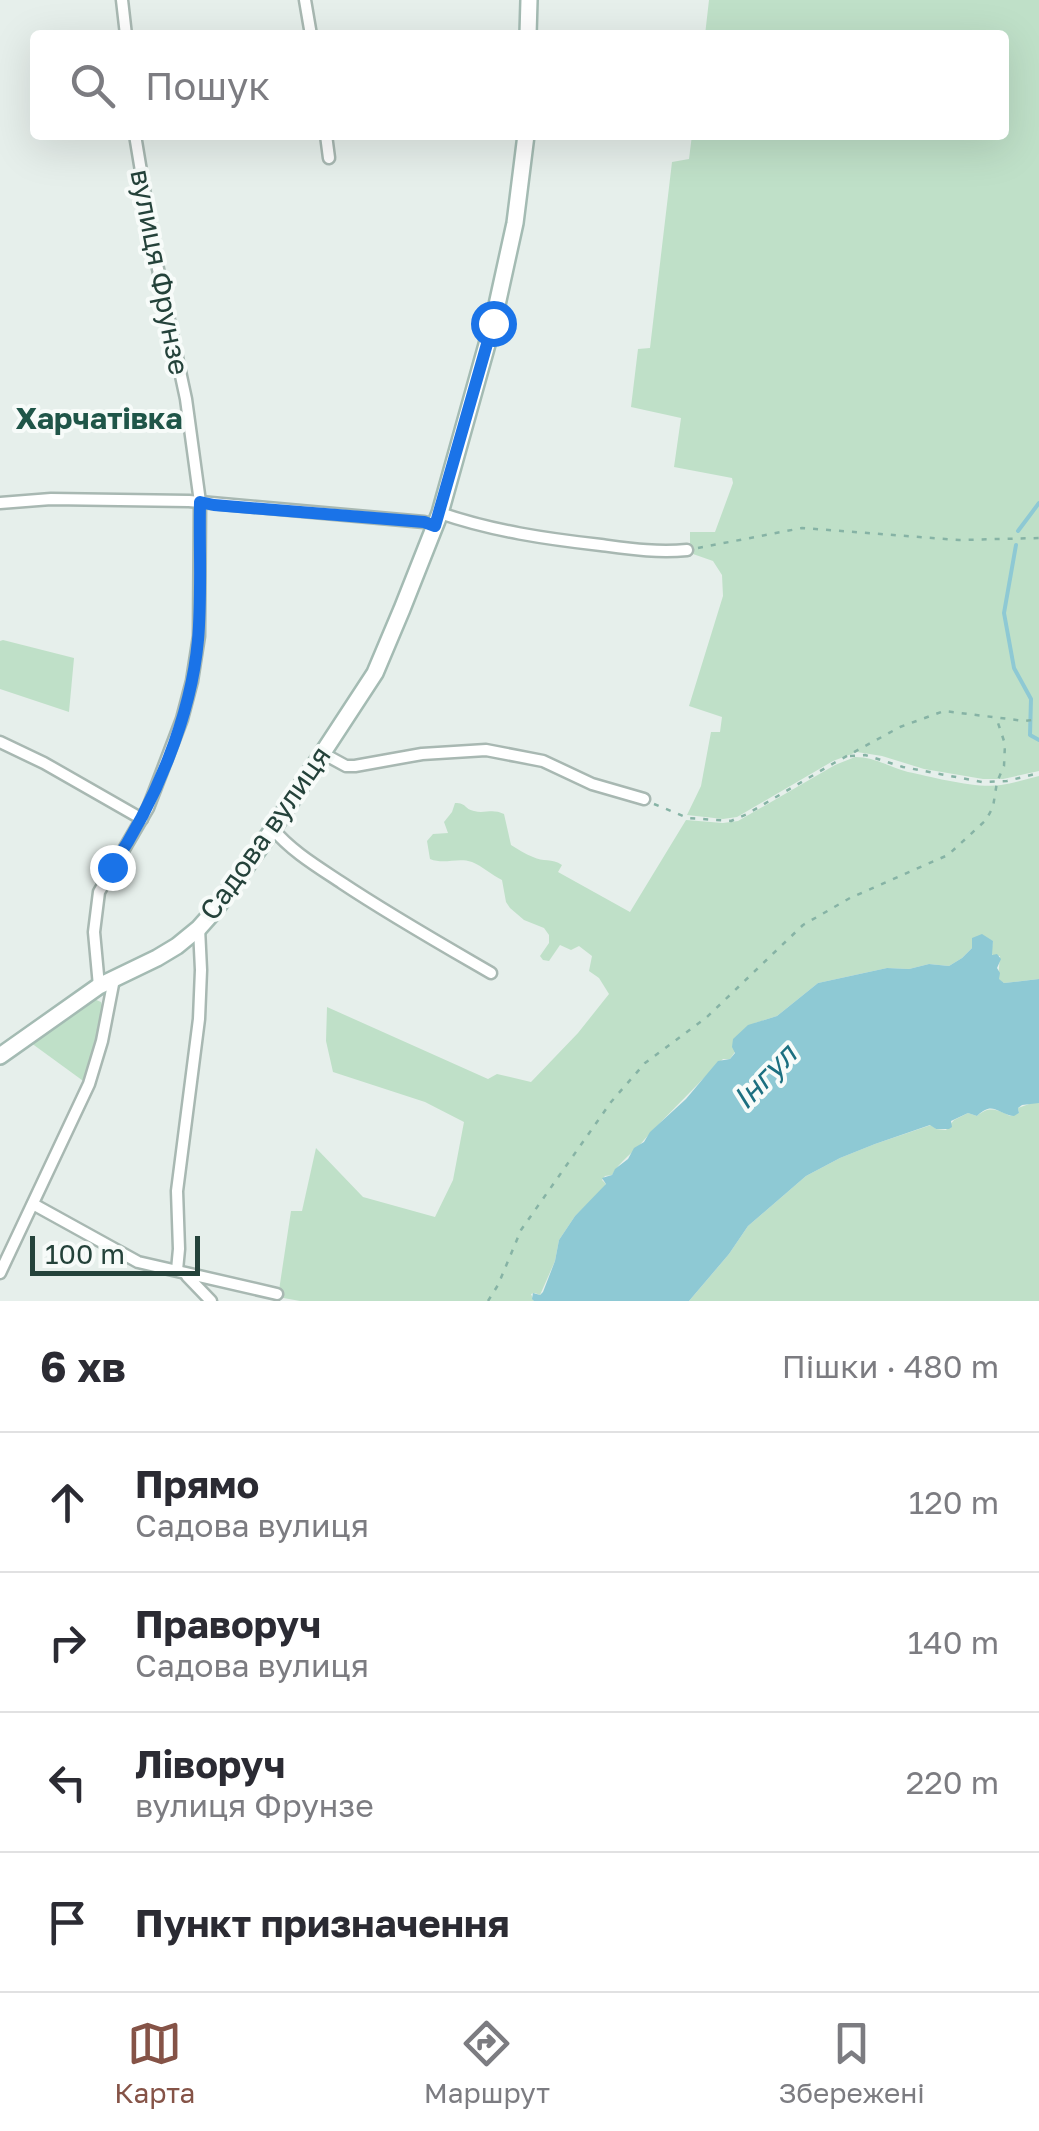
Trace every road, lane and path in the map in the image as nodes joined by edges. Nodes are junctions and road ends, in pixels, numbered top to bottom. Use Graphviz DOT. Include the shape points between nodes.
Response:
graph roads {
  1 [pos="122,0"];
  2 [pos="305,0"];
  3 [pos="529,0"];
  4 [pos="125,30"];
  5 [pos="309,30"];
  6 [pos="528,30"];
  7 [pos="136,140"];
  8 [pos="327,140"];
  9 [pos="525,140"];
  10 [pos="329,158"];
  11 [pos="200,502"];
  12 [pos="0,503"];
  13 [pos="437,519"];
  14 [pos="1039,538"];
  15 [pos="688,550"];
  16 [pos="996,717"];
  17 [pos="1037,718"];
  18 [pos="0,742"];
  19 [pos="322,753"];
  20 [pos="845,758"];
  21 [pos="1039,773"];
  22 [pos="997,782"];
  23 [pos="644,799"];
  24 [pos="142,819"];
  25 [pos="273,829"];
  26 [pos="199,928"];
  27 [pos="491,973"];
  28 [pos="107,982"];
  29 [pos="0,1056"];
  30 [pos="32,1204"];
  31 [pos="177,1270"];
  32 [pos="0,1273"];
  33 [pos="278,1294"];
  34 [pos="212,1301"];
  35 [pos="488,1301"];
  1 -- 4 [label="street"];
  2 -- 5 [label="street"];
  3 -- 6 [label="street"];
  7 -- 11 [label="street, вулиця Фрунзе"];
  8 -- 10 [label="street"];
  9 -- 13 [label="street, Садова вулиця" via="493,323"];
  11 -- 12 [label="street"];
  11 -- 13 [label="street"];
  11 -- 24 [label="street, вулиця Фрунзе" via="192,680"];
  13 -- 15 [label="street" via="551,540"];
  13 -- 19 [label="street, Садова вулиця" via="374,673"];
  14 -- 15 [label="path" via="959,540 802,528"];
  16 -- 17 [label="path"];
  16 -- 20 [label="path" via="944,712"];
  16 -- 22 [label="path" via="1005,744"];
  18 -- 24 [label="street"];
  19 -- 23 [label="street" via="346,766 422,754 508,753"];
  19 -- 25 [label="street, Садова вулиця"];
  20 -- 22 [label="path" via="865,755 923,772"];
  20 -- 23 [label="path" via="730,820 688,818"];
  21 -- 22 [label="path"];
  22 -- 35 [label="path" via="986,820 948,855 803,925 707,1017 645,1062 521,1230"];
  24 -- 28 [label="street, вулиця Фрунзе" via="99,892 94,932"];
  25 -- 26 [label="street, Садова вулиця"];
  25 -- 27 [label="street" via="322,870"];
  26 -- 28 [label="street, Садова вулиця" via="158,958"];
  26 -- 31 [label="street" via="199,1019 177,1191"];
  28 -- 29 [label="street, Садова вулиця"];
  28 -- 30 [label="street, вулиця Фрунзе" via="102,1041 89,1084"];
  30 -- 31 [label="street" via="138,1262"];
  30 -- 32 [label="street, вулиця Фрунзе"];
  31 -- 33 [label="street"];
  31 -- 34 [label="street"];
}
